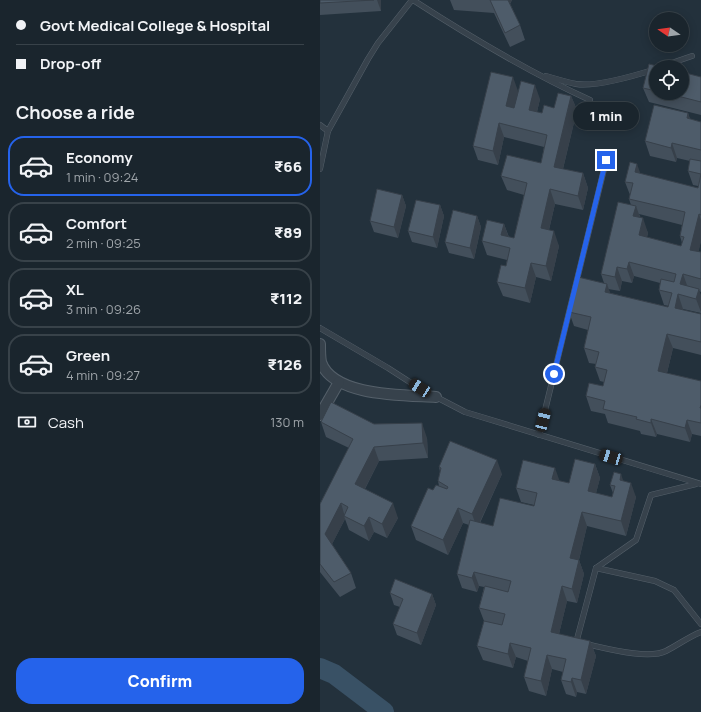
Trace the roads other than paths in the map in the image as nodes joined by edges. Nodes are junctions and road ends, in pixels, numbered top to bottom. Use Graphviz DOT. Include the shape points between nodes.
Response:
graph roads {
  1 [pos="413,0"];
  2 [pos="692,56"];
  3 [pos="680,60"];
  4 [pos="649,71"];
  5 [pos="537,74"];
  6 [pos="590,100"];
  7 [pos="320,125"];
  8 [pos="328,131"];
  9 [pos="606,160"];
  10 [pos="320,169"];
  11 [pos="320,328"];
  12 [pos="320,344"];
  13 [pos="338,382"];
  14 [pos="436,398"];
  15 [pos="320,415"];
  16 [pos="539,435"];
  17 [pos="699,484"];
  18 [pos="596,568"];
  19 [pos="701,624"];
  20 [pos="701,632"];
  1 -- 5 [label="lane"];
  1 -- 8 [label="lane" via="378,43"];
  2 -- 3 [label="lane"];
  4 -- 5 [label="lane" via="600,82 578,84"];
  5 -- 6 [label="lane"];
  7 -- 8 [label="lane"];
  8 -- 10 [label="lane"];
  9 -- 16 [label="lane"];
  11 -- 14 [label="lane"];
  12 -- 13 [label="street" via="321,362 330,377"];
  13 -- 14 [label="street" via="372,393"];
  13 -- 15 [label="street"];
  14 -- 16 [label="lane" via="465,412"];
  16 -- 17 [label="lane"];
  17 -- 18 [label="lane" via="651,495 636,540"];
  18 -- 19 [label="lane" via="654,581 674,590"];
  18 -- 20 [label="lane" via="576,642 642,655 664,652"];
}
